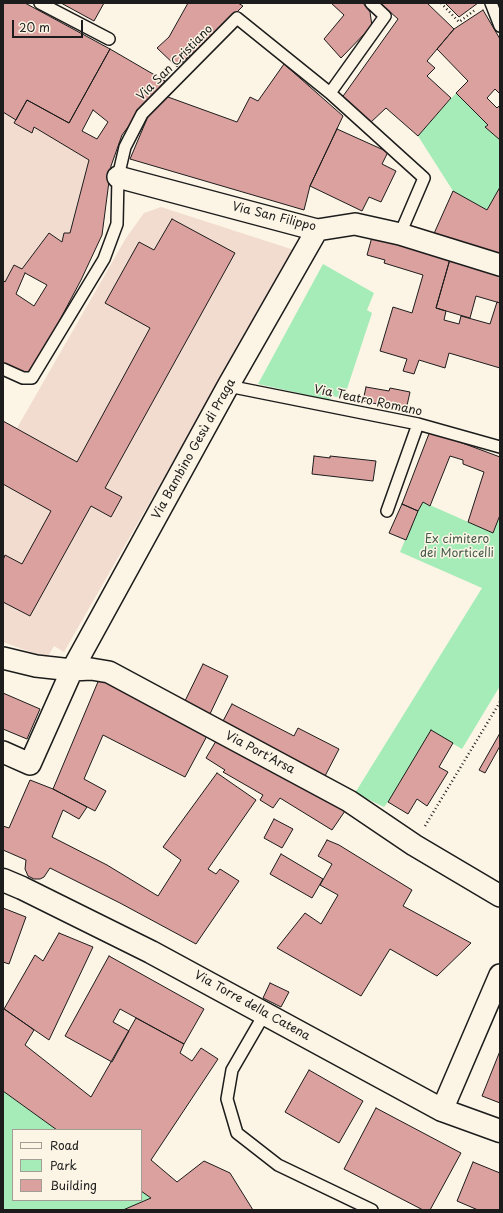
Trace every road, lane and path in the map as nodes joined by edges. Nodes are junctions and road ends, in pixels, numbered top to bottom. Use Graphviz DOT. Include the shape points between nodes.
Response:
graph roads {
  1 [pos="40,3"];
  2 [pos="371,3"];
  3 [pos="442,3"];
  4 [pos="490,3"];
  5 [pos="480,7"];
  6 [pos="500,26"];
  7 [pos="109,40"];
  8 [pos="330,93"];
  9 [pos="118,177"];
  10 [pos="317,230"];
  11 [pos="400,234"];
  12 [pos="500,266"];
  13 [pos="3,369"];
  14 [pos="228,386"];
  15 [pos="418,424"];
  16 [pos="500,448"];
  17 [pos="387,511"];
  18 [pos="3,658"];
  19 [pos="72,670"];
  20 [pos="500,702"];
  21 [pos="3,752"];
  22 [pos="414,844"];
  23 [pos="3,880"];
  24 [pos="500,896"];
  25 [pos="500,975"];
  26 [pos="265,1013"];
  27 [pos="442,1110"];
  28 [pos="500,1131"];
  29 [pos="352,1206"];
  30 [pos="372,1210"];
  1 -- 7 [label="lane"];
  2 -- 8 [label="lane" via="385,16"];
  3 -- 5 [label="path" via="459,22"];
  4 -- 6 [label="lane"];
  8 -- 9 [label="lane, Via San Cristiano" via="238,18 142,114 125,147"];
  8 -- 11 [label="lane, Via San Cristiano" via="424,178"];
  9 -- 10 [label="street, Via San Filippo"];
  9 -- 13 [label="lane, Via San Cristiano" via="117,224 96,273 32,378 23,378"];
  10 -- 11 [label="street, Via San Filippo" via="355,224"];
  10 -- 14 [label="street, Via Bambino Gesù di Praga"];
  11 -- 12 [label="street, Via San Filippo"];
  14 -- 15 [label="lane, Via Teatro Romano"];
  14 -- 19 [label="street, Via Bambino Gesù di Praga"];
  15 -- 16 [label="lane, Via Teatro Romano"];
  15 -- 17 [label="lane"];
  18 -- 19 [label="street, Via Port'Arsa" via="36,666"];
  19 -- 21 [label="street, Via Bambino Gesù di Praga" via="30,764"];
  19 -- 22 [label="street, Via Port'Arsa" via="91,668 109,672 349,800"];
  20 -- 22 [label="path"];
  22 -- 24 [label="street, Via Port'Arsa"];
  23 -- 26 [label="street, Via Torre della Catena" via="151,952"];
  25 -- 27 [label="street"];
  26 -- 27 [label="street, Via Torre della Catena"];
  26 -- 29 [label="lane" via="232,1070 227,1099 237,1133 278,1165"];
  27 -- 28 [label="street, Via Torre della Catena"];
  29 -- 30 [label="lane"];
}
